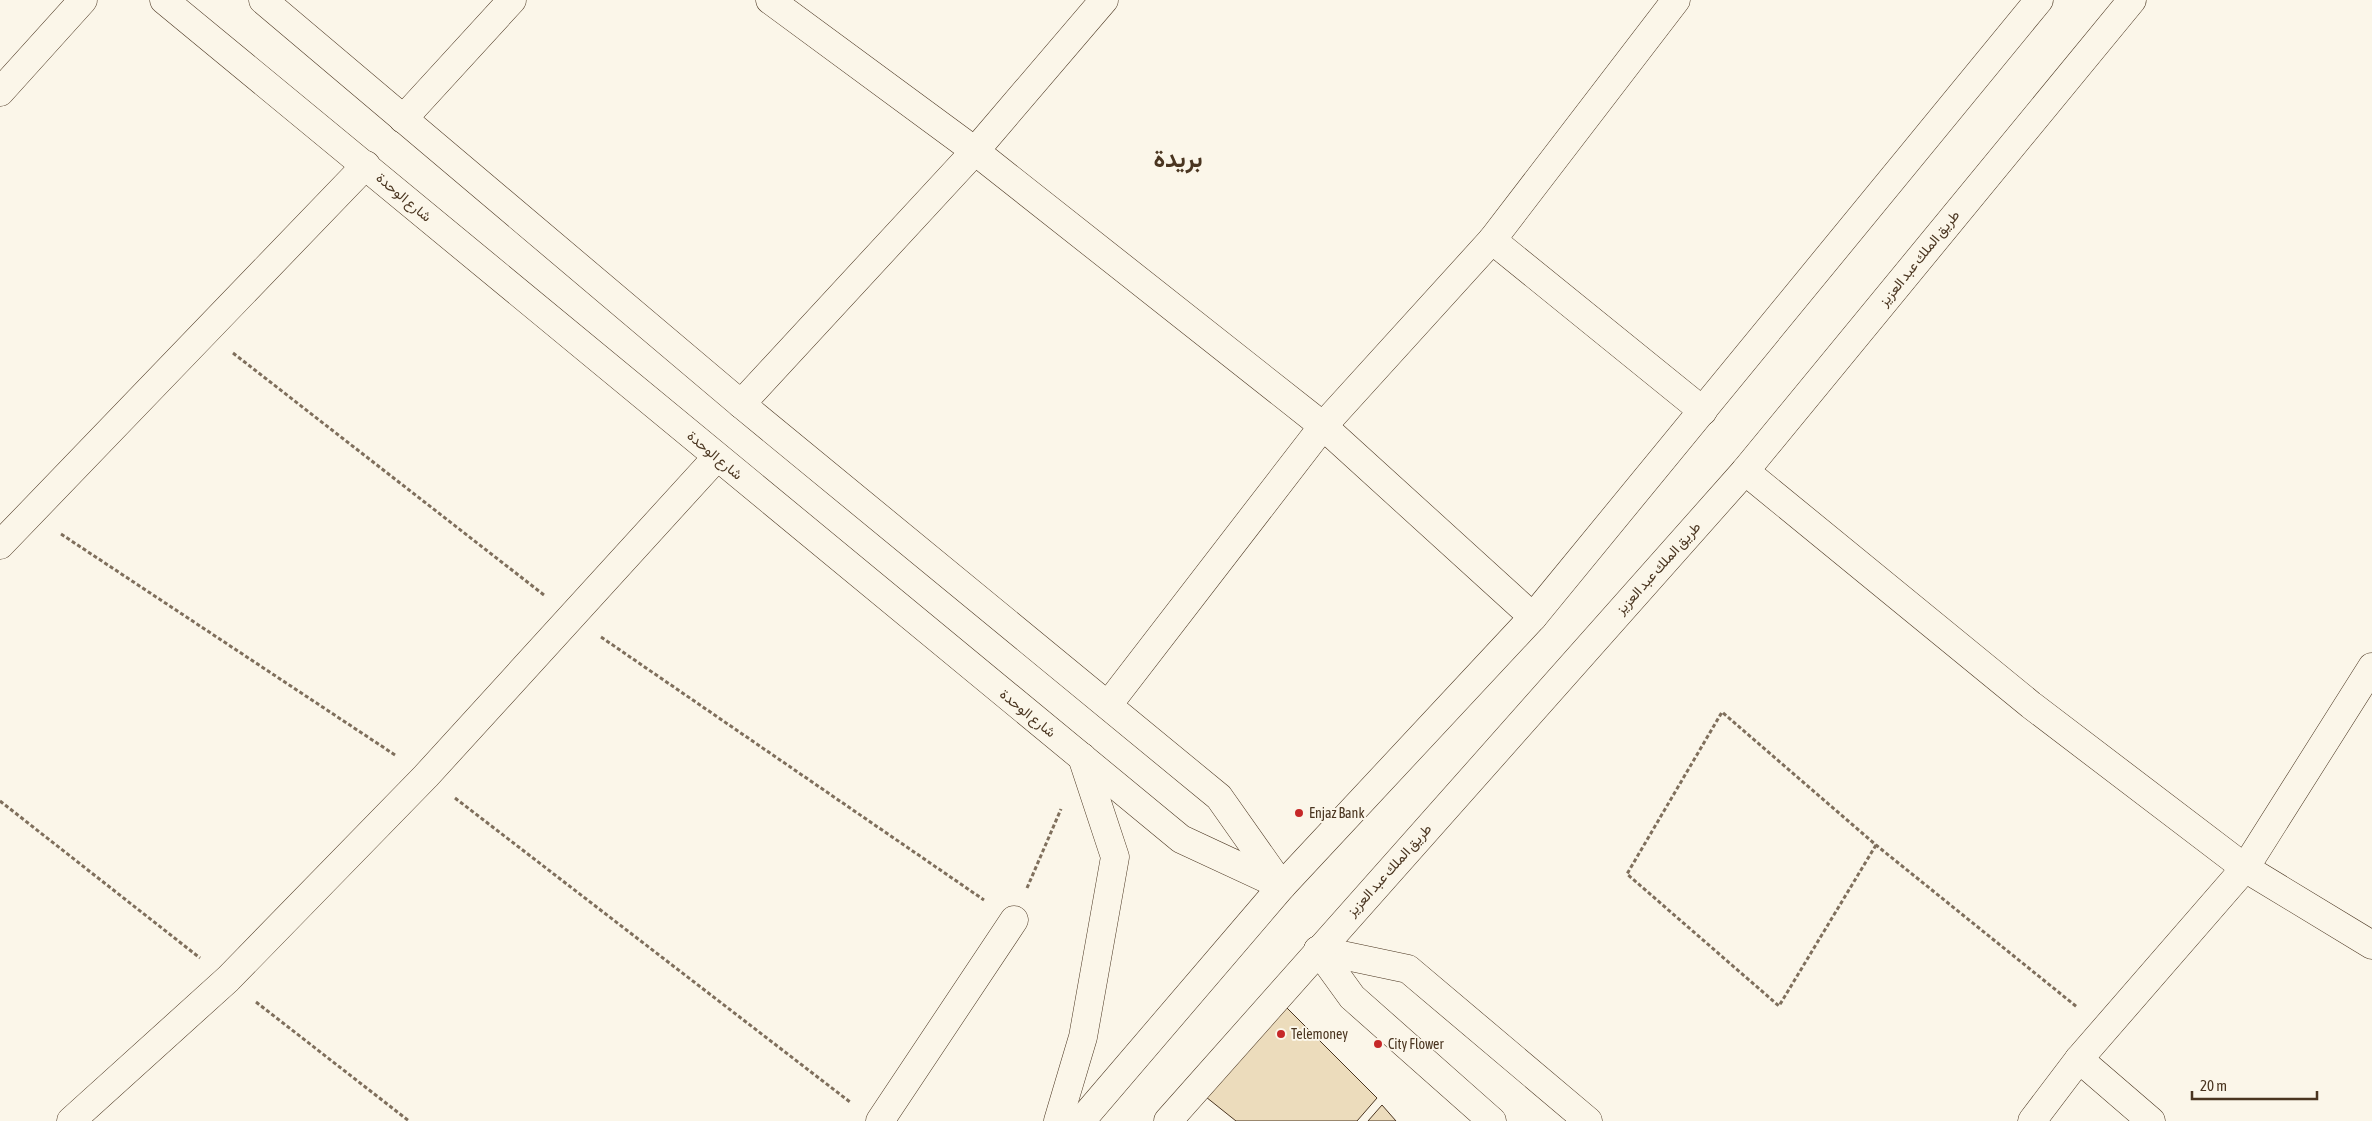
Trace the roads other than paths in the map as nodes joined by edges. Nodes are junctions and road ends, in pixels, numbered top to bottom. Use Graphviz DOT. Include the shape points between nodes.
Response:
graph roads {
  1 [pos="82,0"];
  2 [pos="164,0"];
  3 [pos="263,0"];
  4 [pos="512,0"];
  5 [pos="770,0"];
  6 [pos="1104,0"];
  7 [pos="1676,0"];
  8 [pos="2039,0"];
  9 [pos="2132,0"];
  10 [pos="0,92"];
  11 [pos="404,119"];
  12 [pos="975,151"];
  13 [pos="366,165"];
  14 [pos="1492,240"];
  15 [pos="741,404"];
  16 [pos="1703,411"];
  17 [pos="1323,426"];
  18 [pos="717,457"];
  19 [pos="1745,471"];
  20 [pos="0,545"];
  21 [pos="1533,616"];
  22 [pos="2372,667"];
  23 [pos="1108,705"];
  24 [pos="1082,757"];
  25 [pos="2245,868"];
  26 [pos="1282,886"];
  27 [pos="1014,920"];
  28 [pos="2372,945"];
  29 [pos="1318,950"];
  30 [pos="2079,1059"];
  31 [pos="71,1121"];
  32 [pos="880,1121"];
  33 [pos="1058,1121"];
  34 [pos="1081,1121"];
  35 [pos="1168,1121"];
  36 [pos="1492,1121"];
  37 [pos="1588,1121"];
  38 [pos="2032,1121"];
  39 [pos="2151,1121"];
  1 -- 10 [label="main road"];
  2 -- 13 [label="main road, شارع الوحدة"];
  3 -- 11 [label="main road"];
  4 -- 11 [label="main road"];
  5 -- 12 [label="main road"];
  6 -- 12 [label="main road"];
  7 -- 14 [label="main road"];
  8 -- 16 [label="main road"];
  9 -- 19 [label="main road, طريق الملك عبد العزيز"];
  11 -- 15 [label="main road"];
  12 -- 15 [label="main road"];
  12 -- 17 [label="main road"];
  13 -- 18 [label="main road, شارع الوحدة"];
  13 -- 20 [label="main road"];
  14 -- 16 [label="main road"];
  14 -- 17 [label="main road"];
  15 -- 23 [label="main road"];
  16 -- 21 [label="main road"];
  17 -- 21 [label="main road"];
  17 -- 23 [label="main road"];
  18 -- 24 [label="main road, شارع الوحدة"];
  18 -- 31 [label="main road" via="426,776 228,980"];
  19 -- 25 [label="main road" via="2031,705"];
  19 -- 29 [label="main road, طريق الملك عبد العزيز"];
  21 -- 26 [label="main road"];
  22 -- 25 [label="main road"];
  23 -- 26 [label="main road" via="1220,797"];
  24 -- 26 [label="main road, شارع الوحدة" via="1181,839"];
  24 -- 33 [label="main road" via="1115,857 1083,1037"];
  25 -- 28 [label="main road"];
  25 -- 30 [label="main road"];
  26 -- 34 [label="main road"];
  27 -- 32 [label="main road"];
  29 -- 35 [label="main road, طريق الملك عبد العزيز"];
  29 -- 36 [label="main road" via="1352,997"];
  29 -- 37 [label="main road" via="1408,969"];
  30 -- 38 [label="main road"];
  30 -- 39 [label="main road"];
}
